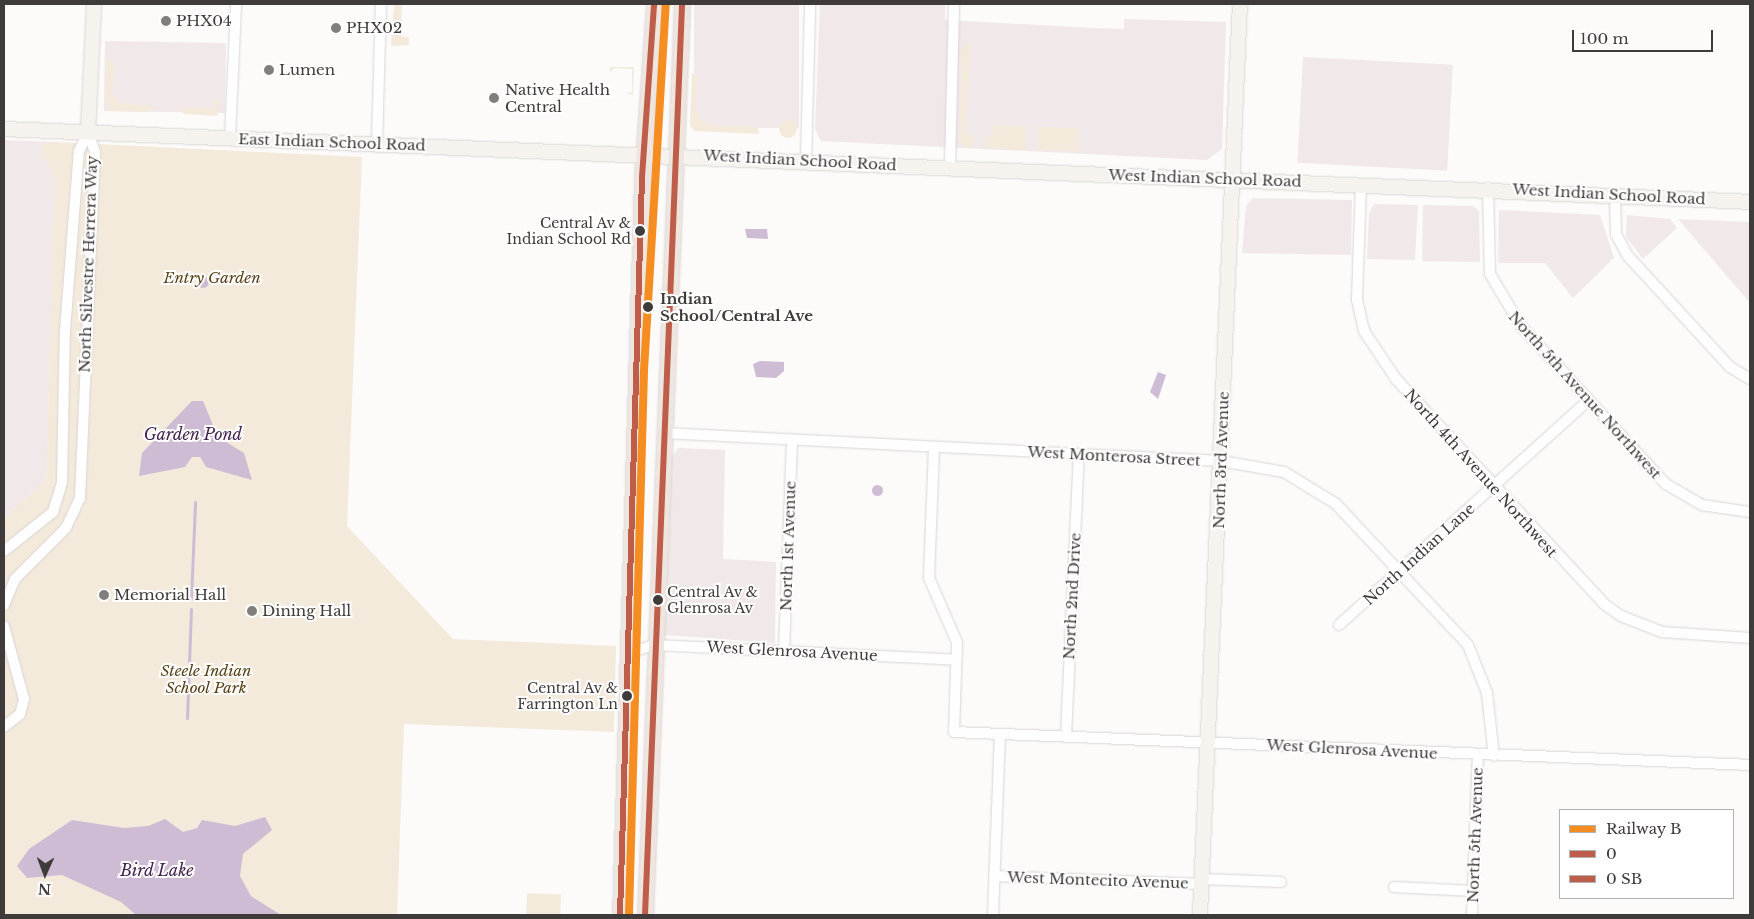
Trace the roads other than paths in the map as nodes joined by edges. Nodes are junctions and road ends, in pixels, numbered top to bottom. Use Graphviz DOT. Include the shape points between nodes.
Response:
graph roads {
  1 [pos="94,4"];
  2 [pos="236,4"];
  3 [pos="381,4"];
  4 [pos="654,4"];
  5 [pos="682,4"];
  6 [pos="810,4"];
  7 [pos="954,4"];
  8 [pos="1240,4"];
  9 [pos="4,128"];
  10 [pos="88,133"];
  11 [pos="230,138"];
  12 [pos="377,144"];
  13 [pos="643,153"];
  14 [pos="667,154"];
  15 [pos="806,161"];
  16 [pos="950,167"];
  17 [pos="1233,180"];
  18 [pos="1362,184"];
  19 [pos="1488,188"];
  20 [pos="1615,193"];
  21 [pos="1750,202"];
  22 [pos="1750,378"];
  23 [pos="1588,401"];
  24 [pos="664,433"];
  25 [pos="792,442"];
  26 [pos="934,448"];
  27 [pos="1078,455"];
  28 [pos="1221,461"];
  29 [pos="1494,485"];
  30 [pos="1750,512"];
  31 [pos="4,551"];
  32 [pos="1399,572"];
  33 [pos="4,605"];
  34 [pos="1339,625"];
  35 [pos="4,626"];
  36 [pos="1750,638"];
  37 [pos="655,645"];
  38 [pos="784,651"];
  39 [pos="628,653"];
  40 [pos="957,660"];
  41 [pos="4,727"];
  42 [pos="1000,734"];
  43 [pos="1066,737"];
  44 [pos="1208,743"];
  45 [pos="1478,756"];
  46 [pos="1494,756"];
  47 [pos="1750,765"];
  48 [pos="994,876"];
  49 [pos="1201,882"];
  50 [pos="1281,882"];
  51 [pos="1394,887"];
  52 [pos="1473,890"];
  53 [pos="620,915"];
  54 [pos="645,915"];
  55 [pos="993,915"];
  56 [pos="1200,915"];
  57 [pos="1472,915"];
  1 -- 10 [label="main road"];
  2 -- 11 [label="street"];
  3 -- 12 [label="street"];
  4 -- 13 [label="main road"];
  5 -- 14 [label="main road"];
  6 -- 15 [label="street"];
  7 -- 16 [label="street"];
  8 -- 17 [label="main road, North 3rd Avenue"];
  9 -- 10 [label="main road, East Indian School Road"];
  10 -- 11 [label="main road, East Indian School Road"];
  10 -- 31 [label="street, North Silvestre Herrera Way" via="79,151 65,331 62,482 53,512"];
  10 -- 33 [label="street, North Silvestre Herrera Way" via="95,152 80,498 66,528 15,578"];
  11 -- 12 [label="main road, East Indian School Road"];
  12 -- 13 [label="main road, East Indian School Road"];
  13 -- 14 [label="main road, East Indian School Road"];
  13 -- 39 [label="main road"];
  14 -- 15 [label="main road, West Indian School Road"];
  14 -- 24 [label="main road"];
  15 -- 16 [label="main road, West Indian School Road"];
  16 -- 17 [label="main road, West Indian School Road"];
  17 -- 18 [label="main road, West Indian School Road"];
  17 -- 28 [label="main road, North 3rd Avenue"];
  18 -- 19 [label="main road, West Indian School Road"];
  18 -- 29 [label="street, North 4th Avenue Northwest" via="1357,300 1364,331 1396,379"];
  19 -- 20 [label="main road, West Indian School Road"];
  19 -- 23 [label="street, North 5th Avenue Northwest" via="1488,260 1498,293 1521,326"];
  20 -- 21 [label="main road, West Indian School Road"];
  20 -- 22 [label="street" via="1616,234 1627,255 1730,366"];
  23 -- 29 [label="street, North Indian Lane"];
  23 -- 30 [label="street, North 5th Avenue Northwest" via="1666,484 1702,505"];
  24 -- 25 [label="street, West Monterosa Street"];
  24 -- 37 [label="main road"];
  25 -- 26 [label="street, West Monterosa Street"];
  25 -- 38 [label="street, North 1st Avenue"];
  26 -- 27 [label="street, West Monterosa Street"];
  26 -- 40 [label="street" via="929,578 952,628"];
  27 -- 28 [label="street, West Monterosa Street"];
  27 -- 43 [label="street, North 2nd Drive"];
  28 -- 32 [label="street, West Monterosa Street" via="1265,466 1308,483 1336,504"];
  28 -- 44 [label="main road, North 3rd Avenue"];
  29 -- 32 [label="street, North Indian Lane"];
  29 -- 36 [label="street, North 4th Avenue Northwest" via="1566,567 1621,616 1662,632"];
  32 -- 34 [label="street, North Indian Lane"];
  32 -- 46 [label="street, West Monterosa Street" via="1468,646 1487,694"];
  35 -- 41 [label="street" via="24,699 20,714"];
  37 -- 38 [label="street, West Glenrosa Avenue"];
  37 -- 39 [label="street, West Glenrosa Avenue"];
  37 -- 54 [label="main road"];
  38 -- 40 [label="street, West Glenrosa Avenue"];
  39 -- 53 [label="main road"];
  40 -- 42 [label="street, West Glenrosa Avenue" via="954,732"];
  42 -- 43 [label="street, West Glenrosa Avenue"];
  42 -- 48 [label="street"];
  43 -- 44 [label="street, West Glenrosa Avenue"];
  44 -- 45 [label="street, West Glenrosa Avenue"];
  44 -- 49 [label="main road, North 3rd Avenue"];
  45 -- 46 [label="street, West Glenrosa Avenue"];
  45 -- 52 [label="street, North 5th Avenue"];
  46 -- 47 [label="street, West Glenrosa Avenue"];
  48 -- 49 [label="street, West Montecito Avenue"];
  48 -- 55 [label="street"];
  49 -- 50 [label="street, West Montecito Avenue"];
  49 -- 56 [label="main road, North 3rd Avenue"];
  51 -- 52 [label="street"];
  52 -- 57 [label="street, North 5th Avenue"];
}
